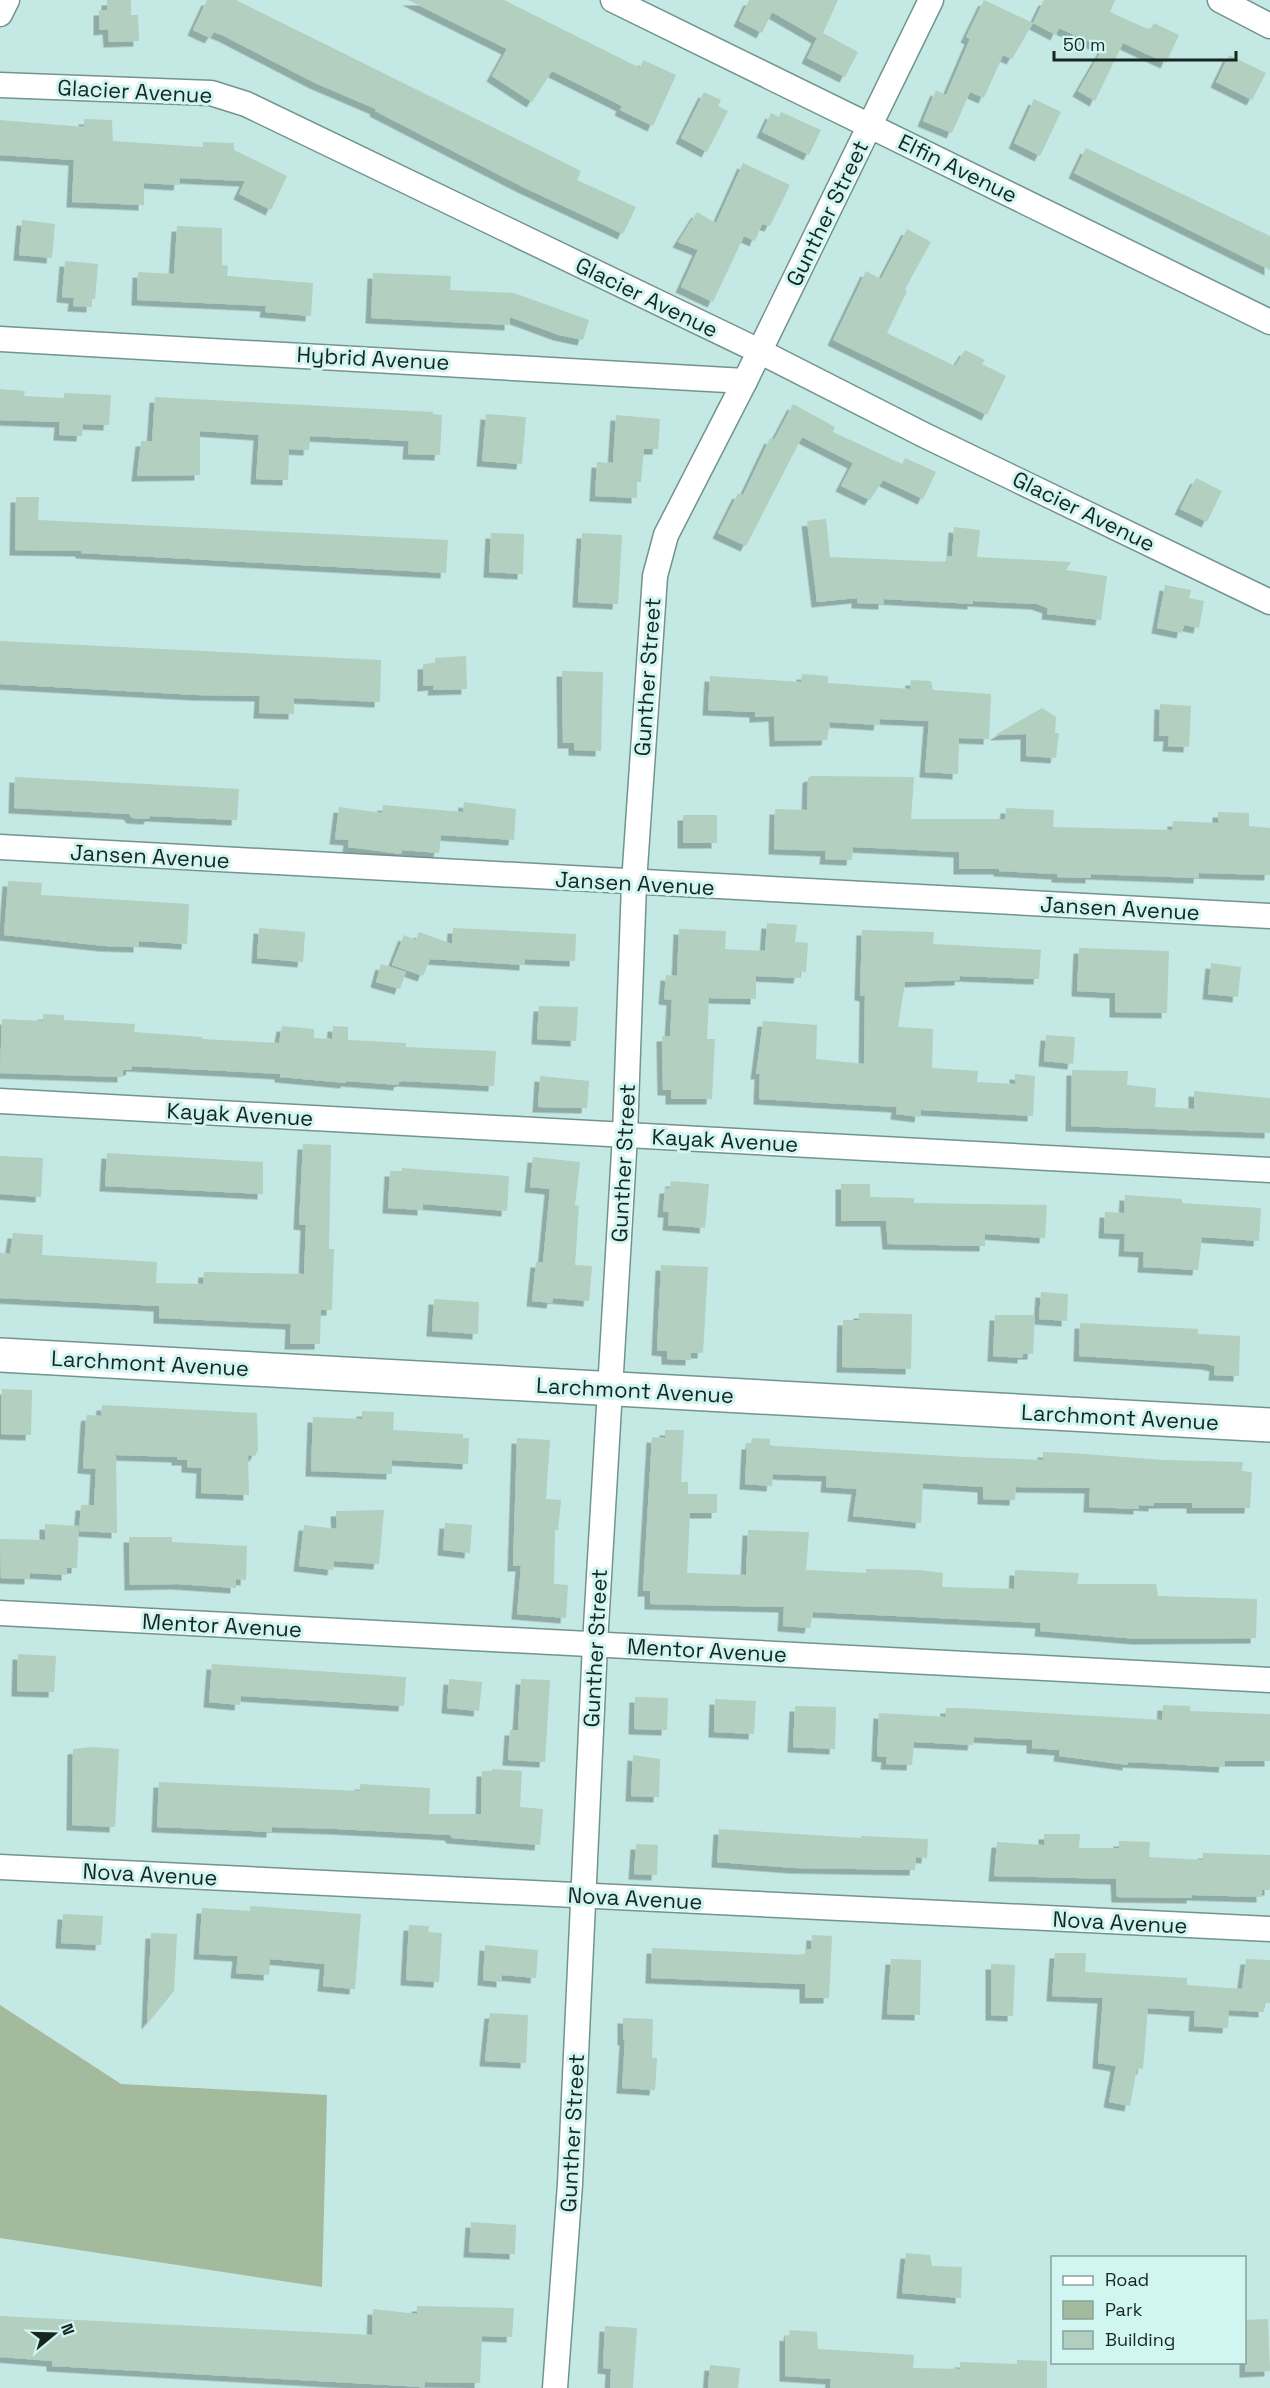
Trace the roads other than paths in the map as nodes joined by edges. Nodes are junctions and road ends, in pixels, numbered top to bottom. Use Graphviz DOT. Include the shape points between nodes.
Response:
graph roads {
  1 [pos="8,0"];
  2 [pos="613,0"];
  3 [pos="931,0"];
  4 [pos="1220,0"];
  5 [pos="0,14"];
  6 [pos="1270,26"];
  7 [pos="0,85"];
  8 [pos="870,124"];
  9 [pos="1270,322"];
  10 [pos="0,339"];
  11 [pos="759,351"];
  12 [pos="745,381"];
  13 [pos="1270,602"];
  14 [pos="0,847"];
  15 [pos="634,883"];
  16 [pos="1270,916"];
  17 [pos="0,1101"];
  18 [pos="625,1135"];
  19 [pos="1270,1170"];
  20 [pos="0,1354"];
  21 [pos="610,1389"];
  22 [pos="1270,1425"];
  23 [pos="0,1613"];
  24 [pos="595,1644"];
  25 [pos="1270,1680"];
  26 [pos="0,1867"];
  27 [pos="582,1895"];
  28 [pos="1270,1929"];
  29 [pos="555,2388"];
  1 -- 5 [label="street"];
  2 -- 8 [label="street, Elfin Avenue"];
  3 -- 8 [label="street, Gunther Street"];
  4 -- 6 [label="street"];
  7 -- 11 [label="street, Glacier Avenue" via="225,96"];
  8 -- 9 [label="street, Elfin Avenue"];
  8 -- 11 [label="street, Gunther Street"];
  10 -- 12 [label="street, Hybrid Avenue"];
  11 -- 12 [label="street, Gunther Street"];
  11 -- 13 [label="street, Glacier Avenue"];
  12 -- 15 [label="street, Gunther Street" via="662,545 652,598"];
  14 -- 15 [label="street, Jansen Avenue"];
  15 -- 16 [label="street, Jansen Avenue"];
  15 -- 18 [label="street, Gunther Street"];
  17 -- 18 [label="street, Kayak Avenue"];
  18 -- 19 [label="street, Kayak Avenue"];
  18 -- 21 [label="street, Gunther Street"];
  20 -- 21 [label="street, Larchmont Avenue"];
  21 -- 22 [label="street, Larchmont Avenue"];
  21 -- 24 [label="street, Gunther Street"];
  23 -- 24 [label="street, Mentor Avenue"];
  24 -- 25 [label="street, Mentor Avenue"];
  24 -- 27 [label="street, Gunther Street"];
  26 -- 27 [label="street, Nova Avenue"];
  27 -- 28 [label="street, Nova Avenue"];
  27 -- 29 [label="street, Gunther Street" via="570,2184"];
}
